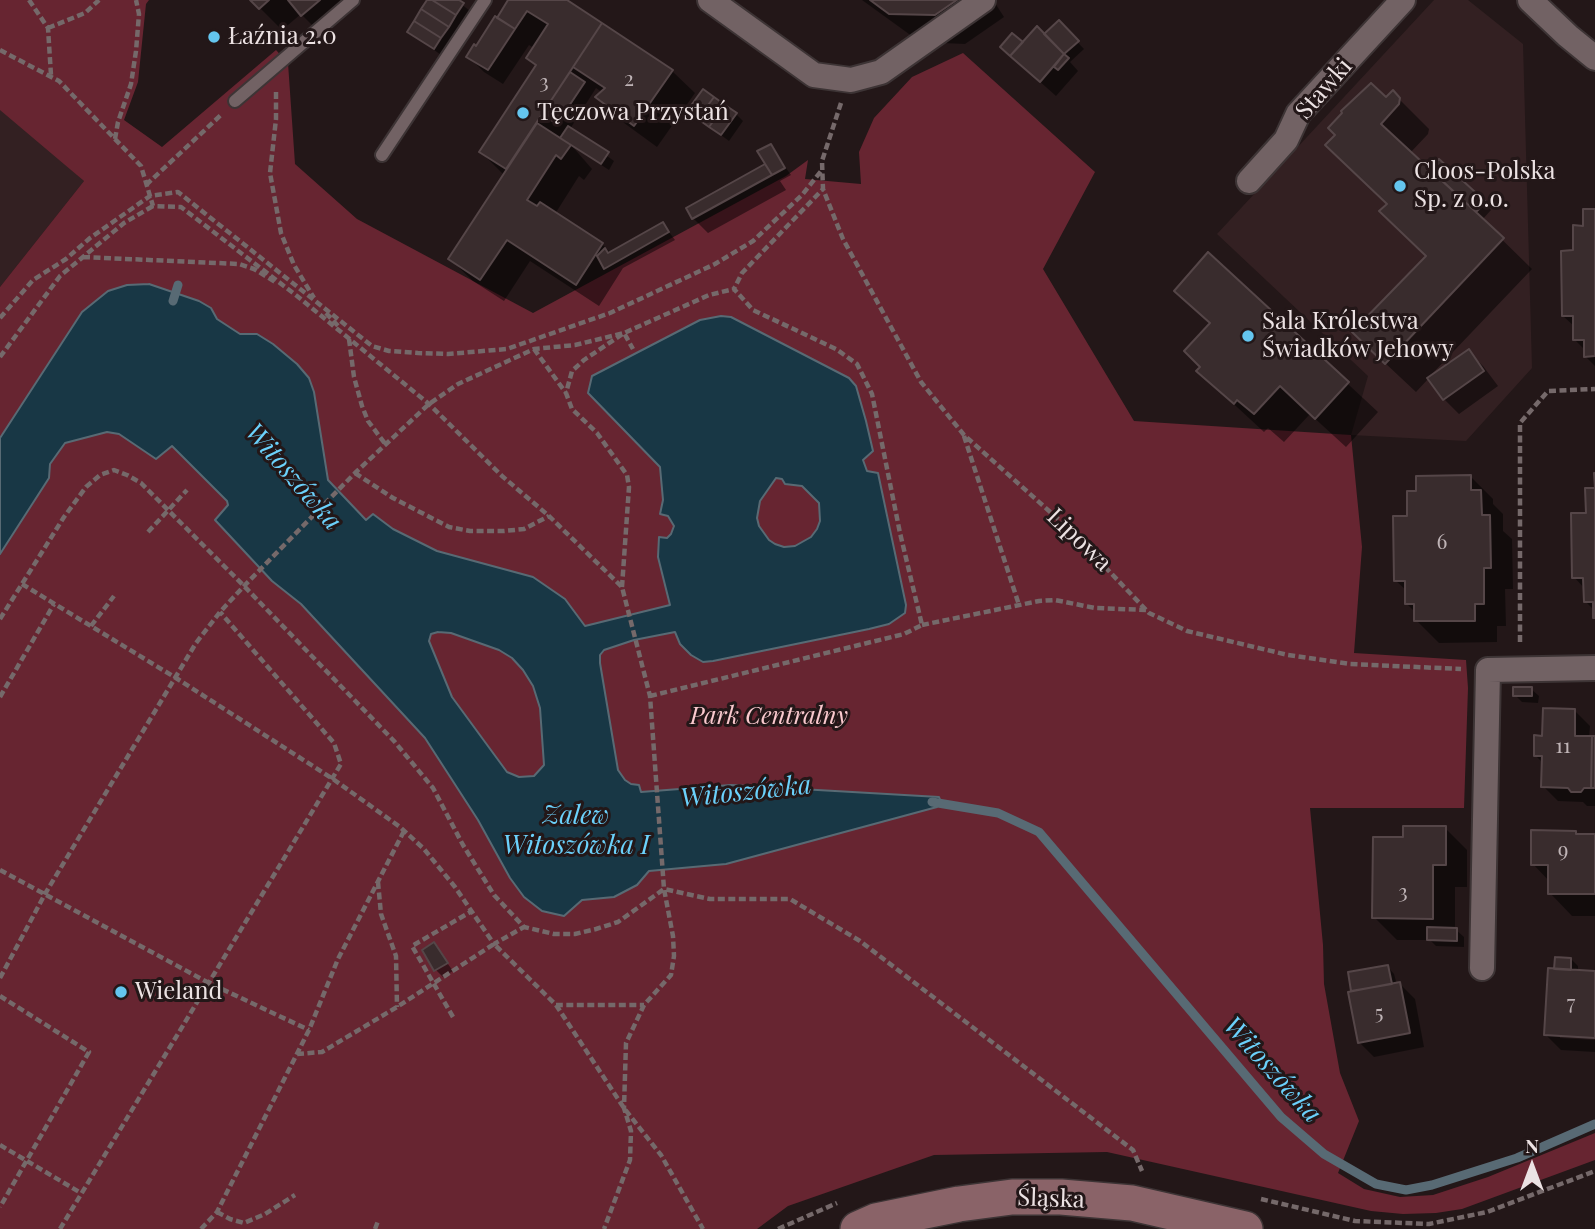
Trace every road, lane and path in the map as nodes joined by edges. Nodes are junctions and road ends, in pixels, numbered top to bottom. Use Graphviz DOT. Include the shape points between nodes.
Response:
graph roads {
  1 [pos="29,0"];
  2 [pos="99,0"];
  3 [pos="136,0"];
  4 [pos="353,0"];
  5 [pos="485,0"];
  6 [pos="710,0"];
  7 [pos="983,0"];
  8 [pos="1403,0"];
  9 [pos="1530,0"];
  10 [pos="48,28"];
  11 [pos="0,50"];
  12 [pos="1595,58"];
  13 [pos="275,65"];
  14 [pos="51,76"];
  15 [pos="851,80"];
  16 [pos="235,101"];
  17 [pos="115,139"];
  18 [pos="382,155"];
  19 [pos="822,169"];
  20 [pos="1249,181"];
  21 [pos="146,185"];
  22 [pos="823,189"];
  23 [pos="150,196"];
  24 [pos="153,206"];
  25 [pos="83,257"];
  26 [pos="734,289"];
  27 [pos="297,296"];
  28 [pos="316,301"];
  29 [pos="0,318"];
  30 [pos="624,333"];
  31 [pos="349,338"];
  32 [pos="534,349"];
  33 [pos="632,349"];
  34 [pos="0,357"];
  35 [pos="1595,389"];
  36 [pos="566,393"];
  37 [pos="429,404"];
  38 [pos="964,435"];
  39 [pos="386,445"];
  40 [pos="355,473"];
  41 [pos="187,490"];
  42 [pos="167,509"];
  43 [pos="550,516"];
  44 [pos="148,532"];
  45 [pos="22,584"];
  46 [pos="244,586"];
  47 [pos="622,587"];
  48 [pos="114,596"];
  49 [pos="54,603"];
  50 [pos="1019,605"];
  51 [pos="1146,610"];
  52 [pos="220,612"];
  53 [pos="0,619"];
  54 [pos="922,625"];
  55 [pos="91,626"];
  56 [pos="1595,668"];
  57 [pos="1500,670"];
  58 [pos="176,678"];
  59 [pos="650,696"];
  60 [pos="0,697"];
  61 [pos="333,779"];
  62 [pos="404,831"];
  63 [pos="0,870"];
  64 [pos="378,881"];
  65 [pos="664,889"];
  66 [pos="45,894"];
  67 [pos="472,911"];
  68 [pos="524,927"];
  69 [pos="494,944"];
  70 [pos="1482,968"];
  71 [pos="0,978"];
  72 [pos="209,983"];
  73 [pos="435,983"];
  74 [pos="0,996"];
  75 [pos="555,1006"];
  76 [pos="644,1006"];
  77 [pos="397,1007"];
  78 [pos="453,1017"];
  79 [pos="309,1030"];
  80 [pos="297,1054"];
  81 [pos="624,1108"];
  82 [pos="0,1145"];
  83 [pos="26,1161"];
  84 [pos="1142,1171"];
  85 [pos="1595,1171"];
  86 [pos="81,1193"];
  87 [pos="295,1195"];
  88 [pos="0,1207"];
  89 [pos="217,1212"];
  90 [pos="1248,1213"];
  91 [pos="378,1221"];
  92 [pos="60,1229"];
  93 [pos="201,1229"];
  94 [pos="375,1229"];
  95 [pos="604,1229"];
  96 [pos="703,1229"];
  97 [pos="858,1229"];
  1 -- 10 [label="path"];
  2 -- 10 [label="path" via="85,13"];
  3 -- 17 [label="path" via="136,51"];
  4 -- 13 [label="lane"];
  5 -- 18 [label="lane"];
  6 -- 15 [label="street" via="814,75"];
  7 -- 15 [label="street" via="881,72"];
  8 -- 20 [label="street, Stawki" via="1298,114 1286,140"];
  9 -- 12 [label="street"];
  10 -- 14 [label="path"];
  11 -- 14 [label="path"];
  13 -- 16 [label="lane"];
  13 -- 28 [label="path" via="270,173 281,233"];
  14 -- 17 [label="path"];
  15 -- 19 [label="path, Lipowa" via="833,121"];
  16 -- 21 [label="path"];
  17 -- 21 [label="path" via="141,166"];
  19 -- 22 [label="path, Lipowa"];
  19 -- 28 [label="path" via="803,195 753,241 715,264 610,313 507,349 448,354 389,351 372,346"];
  21 -- 23 [label="path"];
  22 -- 26 [label="path" via="742,273"];
  22 -- 38 [label="path, Lipowa" via="843,239 921,382"];
  23 -- 24 [label="path"];
  23 -- 28 [label="path" via="178,192"];
  23 -- 29 [label="path" via="33,281"];
  24 -- 25 [label="path"];
  24 -- 27 [label="path" via="181,207"];
  25 -- 27 [label="path" via="239,264"];
  25 -- 34 [label="path" via="60,276"];
  26 -- 30 [label="path" via="709,295"];
  26 -- 54 [label="path" via="753,310 836,349 857,364 872,394"];
  27 -- 31 [label="path"];
  28 -- 31 [label="path"];
  30 -- 32 [label="path"];
  30 -- 33 [label="path"];
  30 -- 36 [label="path" via="572,371"];
  31 -- 37 [label="path"];
  31 -- 39 [label="path" via="362,406"];
  32 -- 36 [label="path"];
  32 -- 37 [label="path" via="458,384"];
  35 -- 57 [label="path" via="1548,391 1520,423 1521,639"];
  36 -- 47 [label="path" via="572,409 597,433 627,475"];
  37 -- 39 [label="path"];
  37 -- 43 [label="path"];
  38 -- 50 [label="path"];
  38 -- 51 [label="path, Lipowa" via="1067,527"];
  39 -- 40 [label="path"];
  40 -- 43 [label="path" via="449,527 524,529"];
  40 -- 46 [label="path"];
  41 -- 42 [label="path"];
  42 -- 44 [label="path"];
  42 -- 45 [label="path" via="127,475 114,470 100,475 64,517"];
  42 -- 46 [label="path"];
  43 -- 47 [label="path"];
  45 -- 49 [label="path"];
  45 -- 53 [label="path"];
  46 -- 52 [label="path"];
  46 -- 68 [label="path" via="352,696 433,788 494,895"];
  47 -- 59 [label="path"];
  48 -- 55 [label="path"];
  49 -- 55 [label="path"];
  49 -- 60 [label="path"];
  50 -- 51 [label="path" via="1055,600"];
  50 -- 54 [label="path"];
  51 -- 57 [label="path, Lipowa" via="1186,631 1288,655 1350,664"];
  52 -- 58 [label="path"];
  52 -- 61 [label="path" via="334,743 341,764"];
  54 -- 59 [label="path" via="904,634"];
  55 -- 58 [label="path"];
  56 -- 57 [label="street"];
  57 -- 70 [label="street"];
  58 -- 61 [label="path"];
  58 -- 66 [label="path"];
  59 -- 65 [label="path"];
  61 -- 62 [label="path"];
  61 -- 72 [label="path"];
  62 -- 64 [label="path"];
  62 -- 67 [label="path" via="424,849"];
  63 -- 66 [label="path"];
  64 -- 77 [label="path" via="381,914 396,956"];
  64 -- 79 [label="path" via="338,959"];
  65 -- 68 [label="path" via="618,922 596,929 554,934"];
  65 -- 76 [label="path" via="673,936 671,975"];
  65 -- 84 [label="path" via="710,898 790,898 860,941 1133,1150"];
  66 -- 71 [label="path"];
  66 -- 72 [label="path"];
  67 -- 69 [label="path"];
  67 -- 73 [label="path" via="412,946"];
  68 -- 69 [label="path"];
  69 -- 73 [label="path"];
  69 -- 75 [label="path"];
  72 -- 79 [label="path"];
  72 -- 86 [label="path"];
  73 -- 77 [label="path"];
  73 -- 78 [label="path"];
  74 -- 83 [label="path" via="89,1052"];
  75 -- 76 [label="path"];
  75 -- 81 [label="path"];
  76 -- 81 [label="path" via="626,1043"];
  77 -- 80 [label="path" via="322,1052"];
  79 -- 80 [label="path"];
  80 -- 89 [label="path"];
  81 -- 95 [label="path" via="631,1131 630,1160"];
  81 -- 96 [label="path" via="661,1155"];
  82 -- 83 [label="path"];
  83 -- 86 [label="path"];
  83 -- 88 [label="path"];
  85 -- 90 [label="path" via="1486,1212 1429,1224"];
  86 -- 92 [label="path"];
  87 -- 89 [label="path" via="244,1223"];
  89 -- 93 [label="path"];
  90 -- 97 [label="street, Śląska" via="1012,1197 876,1221"];
  91 -- 94 [label="path"];
}
